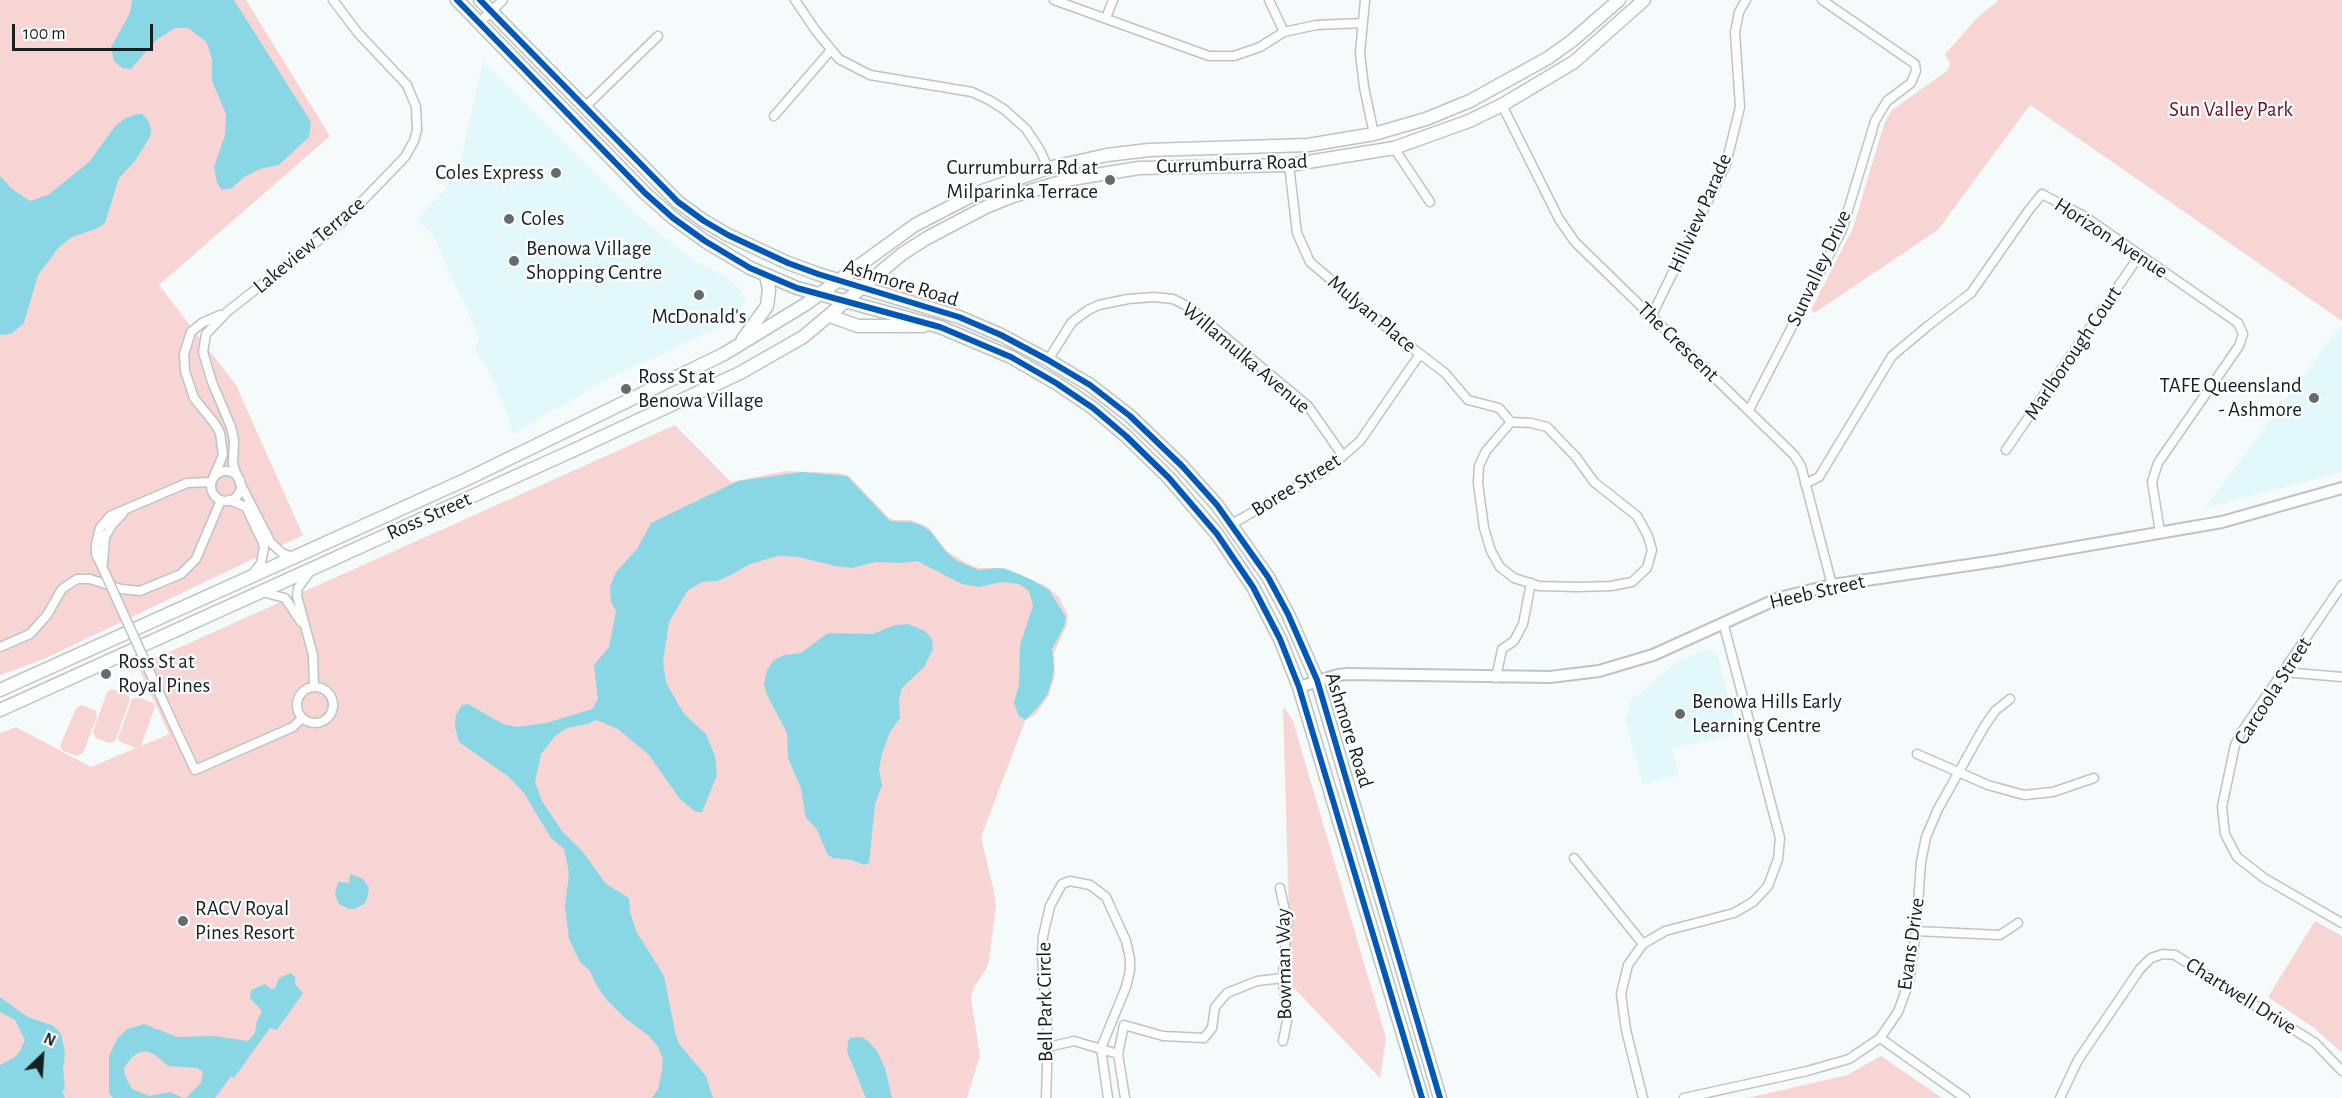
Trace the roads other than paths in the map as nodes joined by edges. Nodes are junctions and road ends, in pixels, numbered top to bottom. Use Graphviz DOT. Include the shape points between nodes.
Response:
graph roads {
  1 [pos="333,0"];
  2 [pos="457,0"];
  3 [pos="480,0"];
  4 [pos="503,0"];
  5 [pos="795,0"];
  6 [pos="1054,0"];
  7 [pos="1113,0"];
  8 [pos="1269,0"];
  9 [pos="1365,0"];
  10 [pos="1644,0"];
  11 [pos="1746,0"];
  12 [pos="1822,0"];
  13 [pos="1613,2"];
  14 [pos="492,11"];
  15 [pos="1106,18"];
  16 [pos="479,23"];
  17 [pos="1363,24"];
  18 [pos="1284,32"];
  19 [pos="658,36"];
  20 [pos="831,50"];
  21 [pos="1502,105"];
  22 [pos="585,107"];
  23 [pos="774,116"];
  24 [pos="1374,134"];
  25 [pos="1394,148"];
  26 [pos="1289,165"];
  27 [pos="1048,168"];
  28 [pos="1430,202"];
  29 [pos="2139,256"];
  30 [pos="766,275"];
  31 [pos="839,281"];
  32 [pos="862,288"];
  33 [pos="818,295"];
  34 [pos="847,302"];
  35 [pos="228,311"];
  36 [pos="830,316"];
  37 [pos="1651,317"];
  38 [pos="197,326"];
  39 [pos="940,327"];
  40 [pos="206,333"];
  41 [pos="739,345"];
  42 [pos="1420,354"];
  43 [pos="1048,360"];
  44 [pos="1749,410"];
  45 [pos="1511,422"];
  46 [pos="2006,450"];
  47 [pos="1343,456"];
  48 [pos="213,479"];
  49 [pos="239,480"];
  50 [pos="1805,484"];
  51 [pos="2342,488"];
  52 [pos="225,500"];
  53 [pos="1232,524"];
  54 [pos="2160,532"];
  55 [pos="295,558"];
  56 [pos="312,569"];
  57 [pos="249,578"];
  58 [pos="1531,584"];
  59 [pos="1832,585"];
  60 [pos="2342,585"];
  61 [pos="262,592"];
  62 [pos="1723,622"];
  63 [pos="310,638"];
  64 [pos="0,647"];
  65 [pos="2283,672"];
  66 [pos="2342,677"];
  67 [pos="1496,678"];
  68 [pos="1317,681"];
  69 [pos="314,686"];
  70 [pos="1299,687"];
  71 [pos="0,690"];
  72 [pos="2010,699"];
  73 [pos="0,710"];
  74 [pos="302,718"];
  75 [pos="1917,754"];
  76 [pos="1959,773"];
  77 [pos="2094,778"];
  78 [pos="1574,858"];
  79 [pos="1280,888"];
  80 [pos="2018,923"];
  81 [pos="2342,923"];
  82 [pos="1916,931"];
  83 [pos="1642,944"];
  84 [pos="1283,978"];
  85 [pos="1880,1038"];
  86 [pos="1283,1041"];
  87 [pos="1048,1047"];
  88 [pos="1101,1048"];
  89 [pos="1118,1054"];
  90 [pos="2342,1071"];
  91 [pos="1046,1098"];
  92 [pos="1108,1098"];
  93 [pos="1125,1098"];
  94 [pos="1422,1098"];
  95 [pos="1440,1098"];
  96 [pos="1643,1098"];
  97 [pos="1684,1098"];
  98 [pos="1965,1098"];
  99 [pos="2060,1098"];
  1 -- 35 [label="street, Lakeview Terrace" via="409,89 417,112 414,141 402,160 342,222"];
  2 -- 16 [label="main road, Ashmore Road"];
  3 -- 14 [label="main road, Ashmore Road"];
  4 -- 14 [label="street"];
  5 -- 20 [label="street"];
  6 -- 15 [label="street"];
  7 -- 15 [label="street"];
  8 -- 18 [label="street"];
  9 -- 17 [label="street"];
  10 -- 21 [label="main road, Currumburra Road" via="1574,62"];
  11 -- 37 [label="street, Hillview Parade" via="1735,32 1740,107 1726,164"];
  12 -- 44 [label="street, Sunvalley Drive" via="1915,64 1916,71 1911,83 1887,101 1875,121 1842,230"];
  13 -- 24 [label="main road, Currumburra Road" via="1573,40 1499,86 1441,113"];
  14 -- 16 [label="street"];
  14 -- 22 [label="main road, Ashmore Road"];
  15 -- 18 [label="street" via="1209,56 1234,56 1260,47"];
  16 -- 30 [label="main road, Ashmore Road" via="658,204 711,245"];
  17 -- 18 [label="street" via="1316,25"];
  17 -- 24 [label="street" via="1360,53"];
  19 -- 22 [label="street"];
  20 -- 23 [label="street"];
  20 -- 27 [label="street" via="839,59 870,75 972,92 989,99 1026,129"];
  21 -- 25 [label="main road, Currumburra Road" via="1470,122"];
  21 -- 37 [label="street, The Crescent" via="1566,231"];
  22 -- 31 [label="main road, Ashmore Road" via="678,202 704,221 788,263"];
  24 -- 27 [label="main road, Currumburra Road" via="1284,147 1130,152"];
  25 -- 26 [label="main road, Currumburra Road"];
  25 -- 28 [label="street"];
  26 -- 32 [label="main road, Currumburra Road" via="1138,168 1053,184 986,207 927,238"];
  26 -- 42 [label="street, Mulyan Place" via="1297,233 1310,261"];
  27 -- 31 [label="main road, Currumburra Road" via="992,187 926,219"];
  29 -- 46 [label="street, Marlborough Court"];
  29 -- 50 [label="street, Horizon Avenue" via="2084,216 2042,194 1971,293 1892,356 1825,469"];
  29 -- 54 [label="street, Horizon Avenue" via="2238,323 2243,334 2239,346 2158,463 2152,482"];
  30 -- 33 [label="main road, Ashmore Road"];
  30 -- 41 [label="main road" via="767,306"];
  31 -- 32 [label="main road, Ashmore Road"];
  31 -- 33 [label="main road, Currumburra Road"];
  32 -- 34 [label="main road, Currumburra Road"];
  32 -- 43 [label="main road, Ashmore Road" via="972,322"];
  33 -- 34 [label="main road, Ashmore Road"];
  33 -- 41 [label="main road, Ross Street"];
  34 -- 36 [label="main road, Ross Street"];
  34 -- 39 [label="main road, Ashmore Road"];
  35 -- 38 [label="street, Lakeview Terrace"];
  35 -- 40 [label="street, Lakeview Terrace"];
  36 -- 39 [label="main road" via="854,326"];
  36 -- 56 [label="main road, Ross Street" via="740,373"];
  37 -- 44 [label="street, The Crescent"];
  38 -- 40 [label="street"];
  38 -- 48 [label="street" via="186,346 185,371 194,398 219,433 223,455"];
  39 -- 70 [label="main road, Ashmore Road" via="993,348 1056,383 1111,422 1145,453 1217,534 1253,587"];
  40 -- 49 [label="street" via="203,352 231,427 233,464"];
  41 -- 55 [label="main road, Ross Street" via="465,480"];
  42 -- 45 [label="street, Mulyan Place" via="1445,373 1468,400 1499,408"];
  42 -- 47 [label="street, Boree Street" via="1360,441"];
  43 -- 47 [label="street, Willamulka Avenue" via="1072,322 1088,310 1128,299 1173,299 1189,307 1308,406"];
  43 -- 53 [label="main road, Ashmore Road" via="1090,385 1130,416 1182,466"];
  44 -- 50 [label="street, The Crescent" via="1794,455"];
  45 -- 58 [label="street, Mulyan Place" via="1486,451 1479,466 1478,483 1491,552 1514,579"];
  45 -- 58 [label="street, Mulyan Place" via="1547,427 1594,482 1637,516 1652,550 1647,568 1632,582 1578,587"];
  47 -- 53 [label="street, Boree Street" via="1323,472"];
  48 -- 49 [label="street" via="225,471 234,473"];
  48 -- 52 [label="street" via="213,493"];
  48 -- 74 [label="street, bridge" via="187,483 130,508 105,537 105,573 195,770 290,729"];
  49 -- 52 [label="street" via="238,494"];
  49 -- 55 [label="street" via="271,543"];
  50 -- 59 [label="street, The Crescent"];
  51 -- 54 [label="street, Heeb Street" via="2222,522"];
  52 -- 57 [label="street" via="246,507 263,543 261,563"];
  52 -- 64 [label="street" via="195,559 181,574 140,591 77,579 62,590 30,634"];
  53 -- 68 [label="main road, Ashmore Road" via="1268,577"];
  54 -- 59 [label="street, Heeb Street"];
  55 -- 57 [label="main road, Ross Street"];
  56 -- 61 [label="main road, Ross Street"];
  56 -- 63 [label="street" via="298,588 297,596"];
  57 -- 71 [label="main road, Ross Street"];
  58 -- 67 [label="street" via="1523,624 1514,640 1502,649"];
  59 -- 62 [label="street, Heeb Street" via="1779,598"];
  60 -- 65 [label="street, Carcoola Street"];
  61 -- 63 [label="street" via="289,602"];
  61 -- 73 [label="main road, Ross Street"];
  62 -- 67 [label="street, Heeb Street" via="1619,667 1550,677"];
  62 -- 83 [label="street" via="1779,838 1778,860 1768,886 1734,914 1665,931"];
  63 -- 69 [label="street"];
  65 -- 66 [label="street"];
  65 -- 81 [label="street, Carcoola Street" via="2235,745 2222,807 2225,834 2237,857 2264,878"];
  67 -- 68 [label="street, Heeb Street" via="1348,674"];
  68 -- 70 [label="street, Heeb Street"];
  68 -- 95 [label="main road, Ashmore Road"];
  69 -- 74 [label="street" via="297,698 296,709"];
  69 -- 74 [label="street" via="329,694 332,711 320,723"];
  70 -- 94 [label="main road, Ashmore Road"];
  72 -- 76 [label="street, Evans Drive" via="1995,711"];
  75 -- 76 [label="street"];
  76 -- 77 [label="street" via="2024,795 2054,792"];
  76 -- 82 [label="street, Evans Drive" via="1926,837"];
  78 -- 83 [label="street"];
  79 -- 84 [label="street, Bowman Way" via="1287,920"];
  80 -- 82 [label="street" via="2001,935"];
  82 -- 85 [label="street, Evans Drive" via="1909,982 1898,1012"];
  83 -- 96 [label="street" via="1628,965 1621,994"];
  84 -- 86 [label="street, Bowman Way" via="1287,1021"];
  84 -- 89 [label="street" via="1257,981 1227,993 1215,1006 1212,1028 1204,1038 1163,1036 1124,1025"];
  85 -- 97 [label="street, Evans Drive" via="1849,1059"];
  85 -- 98 [label="street"];
  87 -- 88 [label="street" via="1074,1041"];
  87 -- 88 [label="street, Bell Park Circle" via="1042,956 1047,916 1062,884 1078,881 1106,897 1130,959 1126,987"];
  87 -- 91 [label="street, Bell Park Circle"];
  88 -- 89 [label="street"];
  88 -- 92 [label="street"];
  89 -- 93 [label="street"];
  90 -- 99 [label="street, Chartwell Drive" via="2315,1043 2175,955 2163,954 2151,958 2140,969 2078,1060"];
}
